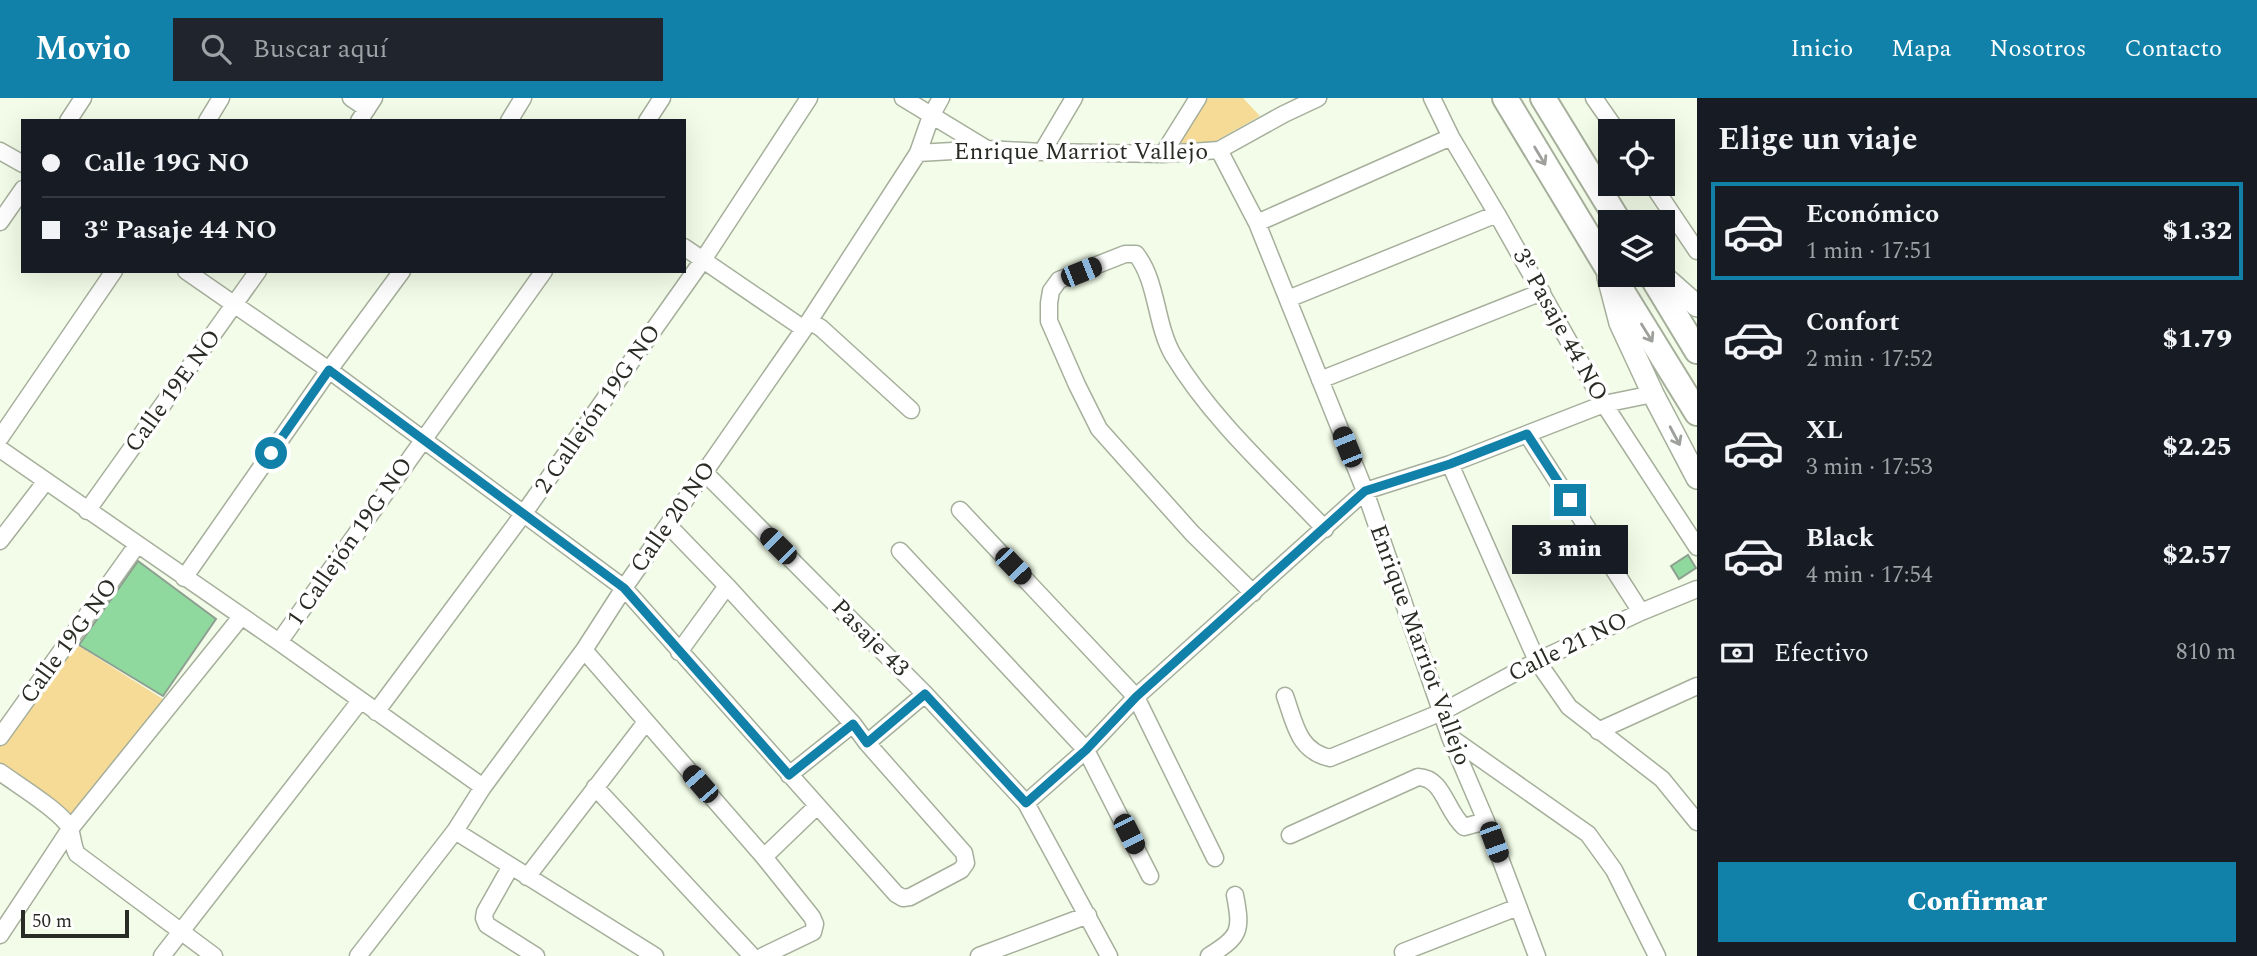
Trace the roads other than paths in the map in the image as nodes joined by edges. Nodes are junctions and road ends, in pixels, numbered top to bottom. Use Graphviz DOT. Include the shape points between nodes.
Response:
graph roads {
  1 [pos="83,98"];
  2 [pos="221,98"];
  3 [pos="351,98"];
  4 [pos="523,98"];
  5 [pos="662,98"];
  6 [pos="809,98"];
  7 [pos="903,98"];
  8 [pos="941,98"];
  9 [pos="1074,98"];
  10 [pos="1198,98"];
  11 [pos="1318,98"];
  12 [pos="1432,98"];
  13 [pos="1505,98"];
  14 [pos="1543,98"];
  15 [pos="1594,98"];
  16 [pos="367,109"];
  17 [pos="931,116"];
  18 [pos="69,119"];
  19 [pos="208,119"];
  20 [pos="510,119"];
  21 [pos="648,119"];
  22 [pos="1609,119"];
  23 [pos="1451,137"];
  24 [pos="987,149"];
  25 [pos="0,150"];
  26 [pos="1219,150"];
  27 [pos="1042,152"];
  28 [pos="918,153"];
  29 [pos="1163,154"];
  30 [pos="21,163"];
  31 [pos="21,192"];
  32 [pos="1660,196"];
  33 [pos="1612,210"];
  34 [pos="1497,215"];
  35 [pos="0,222"];
  36 [pos="1257,223"];
  37 [pos="686,248"];
  38 [pos="1697,251"];
  39 [pos="1598,252"];
  40 [pos="703,260"];
  41 [pos="113,273"];
  42 [pos="189,273"];
  43 [pos="257,273"];
  44 [pos="401,273"];
  45 [pos="543,273"];
  46 [pos="1613,287"];
  47 [pos="1619,287"];
  48 [pos="1658,287"];
  49 [pos="1675,287"];
  50 [pos="1542,292"];
  51 [pos="1288,299"];
  52 [pos="235,305"];
  53 [pos="1697,306"];
  54 [pos="806,325"];
  55 [pos="1697,351"];
  56 [pos="329,370"];
  57 [pos="1320,380"];
  58 [pos="1653,394"];
  59 [pos="1604,404"];
  60 [pos="911,410"];
  61 [pos="1697,413"];
  62 [pos="1527,434"];
  63 [pos="0,438"];
  64 [pos="423,439"];
  65 [pos="0,449"];
  66 [pos="1450,464"];
  67 [pos="705,473"];
  68 [pos="1697,478"];
  69 [pos="46,481"];
  70 [pos="1365,491"];
  71 [pos="87,510"];
  72 [pos="960,510"];
  73 [pos="524,513"];
  74 [pos="668,525"];
  75 [pos="1325,529"];
  76 [pos="0,541"];
  77 [pos="137,545"];
  78 [pos="1697,547"];
  79 [pos="900,551"];
  80 [pos="184,578"];
  81 [pos="727,586"];
  82 [pos="624,588"];
  83 [pos="1697,589"];
  84 [pos="1253,593"];
  85 [pos="1641,612"];
  86 [pos="241,617"];
  87 [pos="279,642"];
  88 [pos="584,650"];
  89 [pos="679,652"];
  90 [pos="1537,661"];
  91 [pos="1696,690"];
  92 [pos="925,694"];
  93 [pos="1285,696"];
  94 [pos="1136,697"];
  95 [pos="360,701"];
  96 [pos="376,712"];
  97 [pos="1442,712"];
  98 [pos="646,722"];
  99 [pos="853,724"];
  100 [pos="1598,731"];
  101 [pos="0,737"];
  102 [pos="1450,737"];
  103 [pos="867,743"];
  104 [pos="1086,750"];
  105 [pos="0,772"];
  106 [pos="789,775"];
  107 [pos="595,786"];
  108 [pos="483,787"];
  109 [pos="1026,803"];
  110 [pos="817,806"];
  111 [pos="1486,821"];
  112 [pos="1697,822"];
  113 [pos="70,829"];
  114 [pos="455,831"];
  115 [pos="1290,835"];
  116 [pos="764,857"];
  117 [pos="1216,858"];
  118 [pos="511,866"];
  119 [pos="1150,876"];
  120 [pos="527,877"];
  121 [pos="1235,895"];
  122 [pos="1518,907"];
  123 [pos="1088,915"];
  124 [pos="182,930"];
  125 [pos="0,935"];
  126 [pos="1016,950"];
  127 [pos="1404,952"];
  128 [pos="162,956"];
  129 [pos="214,956"];
  130 [pos="358,956"];
  131 [pos="536,956"];
  132 [pos="655,956"];
  133 [pos="751,956"];
  134 [pos="763,956"];
  135 [pos="978,956"];
  136 [pos="1109,956"];
  137 [pos="1209,956"];
  138 [pos="1537,956"];
  139 [pos="1657,956"];
  1 -- 18 [label="street"];
  2 -- 19 [label="street"];
  3 -- 16 [label="street"];
  4 -- 20 [label="street"];
  5 -- 21 [label="street"];
  6 -- 40 [label="street, 2 Callejón 19G NO"];
  7 -- 17 [label="street"];
  8 -- 17 [label="street, Calle 20 NO"];
  9 -- 27 [label="street"];
  10 -- 29 [label="street"];
  11 -- 26 [label="street"];
  12 -- 23 [label="street, 3º Pasaje 44 NO"];
  13 -- 39 [label="highway, one-way"];
  14 -- 33 [label="highway"];
  15 -- 22 [label="street"];
  17 -- 24 [label="street"];
  17 -- 28 [label="street, Calle 20 NO"];
  23 -- 34 [label="street, 3º Pasaje 44 NO"];
  23 -- 36 [label="street"];
  24 -- 27 [label="street, Enrique Marriot Vallejo"];
  24 -- 28 [label="street, Enrique Marriot Vallejo"];
  25 -- 30 [label="street"];
  26 -- 29 [label="street, Enrique Marriot Vallejo"];
  26 -- 36 [label="street, Enrique Marriot Vallejo"];
  27 -- 29 [label="street, Enrique Marriot Vallejo"];
  28 -- 54 [label="street, Calle 20 NO"];
  31 -- 35 [label="street"];
  32 -- 38 [label="street"];
  34 -- 50 [label="street, 3º Pasaje 44 NO"];
  34 -- 51 [label="street"];
  36 -- 51 [label="street, Enrique Marriot Vallejo"];
  37 -- 40 [label="street"];
  40 -- 54 [label="street"];
  40 -- 73 [label="street, 2 Callejón 19G NO"];
  41 -- 63 [label="street"];
  42 -- 52 [label="street"];
  43 -- 52 [label="street, Calle 19E NO"];
  44 -- 56 [label="street"];
  45 -- 64 [label="street, 1 Callejón 19G NO"];
  46 -- 58 [label="main road" via="1620,323"];
  47 -- 61 [label="highway, one-way"];
  48 -- 55 [label="highway"];
  49 -- 53 [label="main road"];
  50 -- 57 [label="street"];
  50 -- 59 [label="street, 3º Pasaje 44 NO"];
  51 -- 57 [label="street, Enrique Marriot Vallejo"];
  52 -- 56 [label="street"];
  52 -- 71 [label="street, Calle 19E NO"];
  54 -- 60 [label="street" via="821,328"];
  54 -- 67 [label="street, Calle 20 NO"];
  56 -- 64 [label="street"];
  56 -- 80 [label="street"];
  57 -- 70 [label="street, Enrique Marriot Vallejo"];
  58 -- 59 [label="street"];
  58 -- 68 [label="main road, one-way"];
  59 -- 62 [label="street"];
  59 -- 78 [label="street, 3º Pasaje 44 NO"];
  62 -- 66 [label="street"];
  62 -- 85 [label="street"];
  64 -- 73 [label="street"];
  64 -- 87 [label="street, 1 Callejón 19G NO"];
  65 -- 69 [label="street"];
  66 -- 70 [label="street"];
  66 -- 90 [label="street"];
  67 -- 74 [label="street, Calle 20 NO"];
  67 -- 92 [label="street, Pasaje 43"];
  69 -- 71 [label="street"];
  69 -- 76 [label="street"];
  70 -- 75 [label="street"];
  70 -- 97 [label="street, Enrique Marriot Vallejo"];
  71 -- 77 [label="street"];
  72 -- 94 [label="street"];
  73 -- 82 [label="street"];
  73 -- 96 [label="street, 2 Callejón 19G NO"];
  74 -- 81 [label="street"];
  74 -- 82 [label="street, Calle 20 NO"];
  75 -- 84 [label="street"];
  75 -- 84 [label="street" via="1241,442 1172,353 1136,254 1125,254 1059,280 1051,290 1049,321 1098,429"];
  77 -- 80 [label="street"];
  77 -- 101 [label="street, Calle 19G NO"];
  79 -- 104 [label="street"];
  80 -- 86 [label="street"];
  81 -- 89 [label="street"];
  81 -- 99 [label="street"];
  82 -- 88 [label="street, Calle 20 NO"];
  82 -- 89 [label="street"];
  83 -- 85 [label="street, Calle 21 NO"];
  84 -- 94 [label="street"];
  85 -- 90 [label="street, Calle 21 NO"];
  86 -- 87 [label="street"];
  86 -- 113 [label="street"];
  87 -- 95 [label="street"];
  88 -- 98 [label="street"];
  88 -- 108 [label="street, Calle 20 NO"];
  89 -- 106 [label="street"];
  90 -- 97 [label="street, Calle 21 NO"];
  90 -- 100 [label="street" via="1569,707"];
  91 -- 100 [label="street"];
  92 -- 103 [label="street"];
  92 -- 109 [label="street, Pasaje 43"];
  93 -- 97 [label="street, Calle 21 NO" via="1306,748 1329,758"];
  94 -- 104 [label="street"];
  94 -- 117 [label="street"];
  95 -- 96 [label="street"];
  95 -- 124 [label="street"];
  96 -- 108 [label="street"];
  97 -- 102 [label="street, Enrique Marriot Vallejo"];
  98 -- 107 [label="street"];
  98 -- 116 [label="street"];
  99 -- 103 [label="street"];
  99 -- 106 [label="street"];
  100 -- 112 [label="street" via="1662,779"];
  102 -- 111 [label="street, Enrique Marriot Vallejo"];
  102 -- 139 [label="street" via="1588,834 1614,870"];
  103 -- 110 [label="street" via="964,853 966,863 961,870 903,898"];
  104 -- 109 [label="street"];
  104 -- 119 [label="street"];
  105 -- 113 [label="street" via="62,817"];
  106 -- 110 [label="street"];
  107 -- 120 [label="street"];
  107 -- 133 [label="street"];
  108 -- 114 [label="street, Calle 20 NO"];
  109 -- 123 [label="street, Pasaje 43"];
  110 -- 116 [label="street"];
  111 -- 115 [label="street" via="1464,827 1453,817 1437,783 1418,776"];
  111 -- 122 [label="street, Enrique Marriot Vallejo"];
  113 -- 124 [label="street" via="76,853"];
  113 -- 125 [label="street"];
  114 -- 118 [label="street"];
  114 -- 130 [label="street, Calle 20 NO"];
  116 -- 134 [label="street" via="814,924 813,932"];
  118 -- 120 [label="street"];
  118 -- 131 [label="street" via="484,918 487,925"];
  120 -- 132 [label="street"];
  121 -- 137 [label="street" via="1238,932"];
  122 -- 127 [label="street"];
  122 -- 138 [label="street, Enrique Marriot Vallejo"];
  123 -- 126 [label="street"];
  123 -- 136 [label="street, Pasaje 43"];
  124 -- 128 [label="street"];
  124 -- 129 [label="street"];
  126 -- 135 [label="street"];
}
